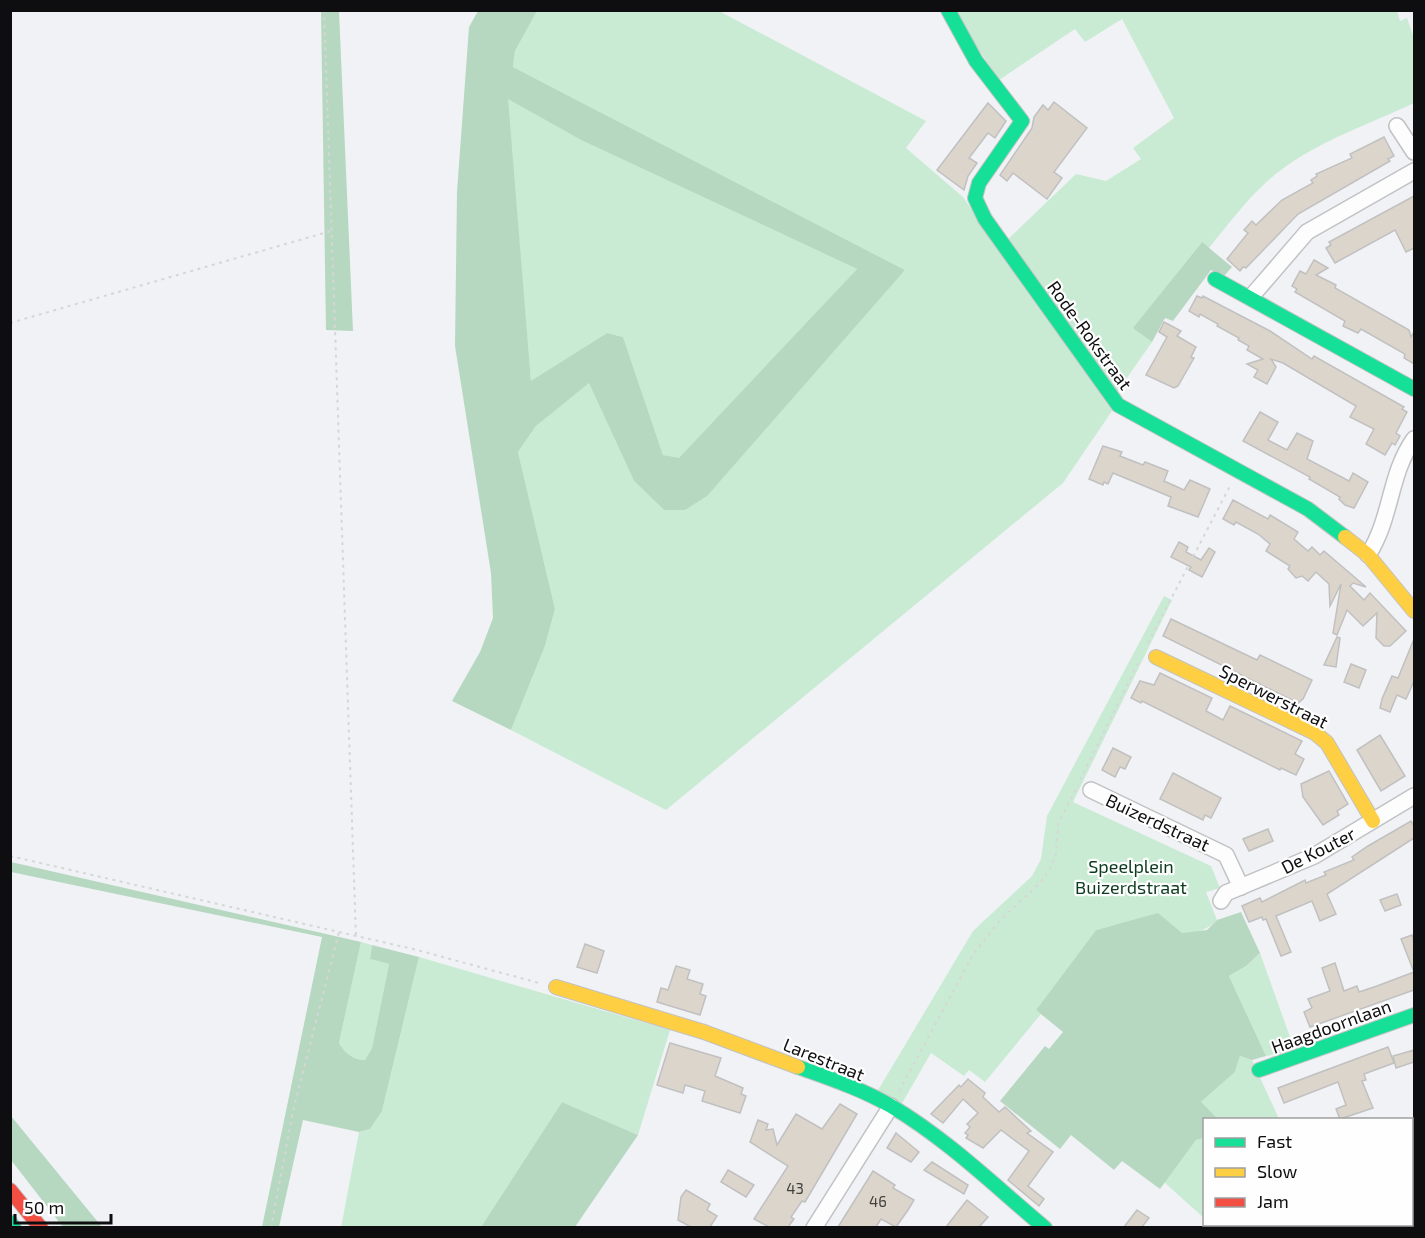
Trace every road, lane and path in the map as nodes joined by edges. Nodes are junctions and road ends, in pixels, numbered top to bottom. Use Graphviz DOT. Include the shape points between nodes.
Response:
graph roads {
  1 [pos="324,10"];
  2 [pos="948,10"];
  3 [pos="1396,126"];
  4 [pos="1414,152"];
  5 [pos="1414,171"];
  6 [pos="331,231"];
  7 [pos="1215,279"];
  8 [pos="1251,297"];
  9 [pos="10,323"];
  10 [pos="1414,389"];
  11 [pos="1414,439"];
  12 [pos="1238,471"];
  13 [pos="1368,555"];
  14 [pos="1414,611"];
  15 [pos="1156,657"];
  16 [pos="1091,790"];
  17 [pos="1414,796"];
  18 [pos="1373,821"];
  19 [pos="10,856"];
  20 [pos="1241,887"];
  21 [pos="1221,901"];
  22 [pos="339,932"];
  23 [pos="356,937"];
  24 [pos="556,987"];
  25 [pos="1414,1015"];
  26 [pos="1259,1070"];
  27 [pos="891,1106"];
  28 [pos="10,1190"];
  29 [pos="10,1222"];
  30 [pos="14,1227"];
  31 [pos="41,1227"];
  32 [pos="271,1227"];
  33 [pos="814,1227"];
  34 [pos="1045,1227"];
  1 -- 6 [label="path"];
  2 -- 12 [label="main road, Rode-Rokstraat" via="976,61 1022,121 979,183 975,198 985,219 1118,405"];
  3 -- 4 [label="street"];
  5 -- 8 [label="street" via="1307,232"];
  6 -- 9 [label="path"];
  6 -- 23 [label="path"];
  7 -- 8 [label="main road"];
  8 -- 10 [label="main road"];
  11 -- 13 [label="street" via="1402,456 1381,536"];
  12 -- 13 [label="main road, Rode-Rokstraat" via="1308,509"];
  12 -- 27 [label="path" via="1185,566 1058,824 1056,854 1050,869 974,953"];
  13 -- 14 [label="main road, Rode-Rokstraat"];
  15 -- 18 [label="main road, Sperwerstraat" via="1327,743"];
  16 -- 20 [label="street, Buizerdstraat" via="1226,855"];
  17 -- 18 [label="street, De Kouter"];
  18 -- 20 [label="street, De Kouter" via="1314,856"];
  19 -- 22 [label="path"];
  20 -- 21 [label="street, De Kouter" via="1226,893"];
  22 -- 23 [label="path"];
  22 -- 32 [label="path" via="293,1111"];
  23 -- 24 [label="path"];
  24 -- 27 [label="main road, Larestraat" via="704,1032 843,1083"];
  25 -- 26 [label="main road, Haagdoornlaan"];
  27 -- 33 [label="street"];
  27 -- 34 [label="main road, Larestraat" via="947,1146"];
  28 -- 31 [label="main road"];
  29 -- 30 [label="main road"];
}
